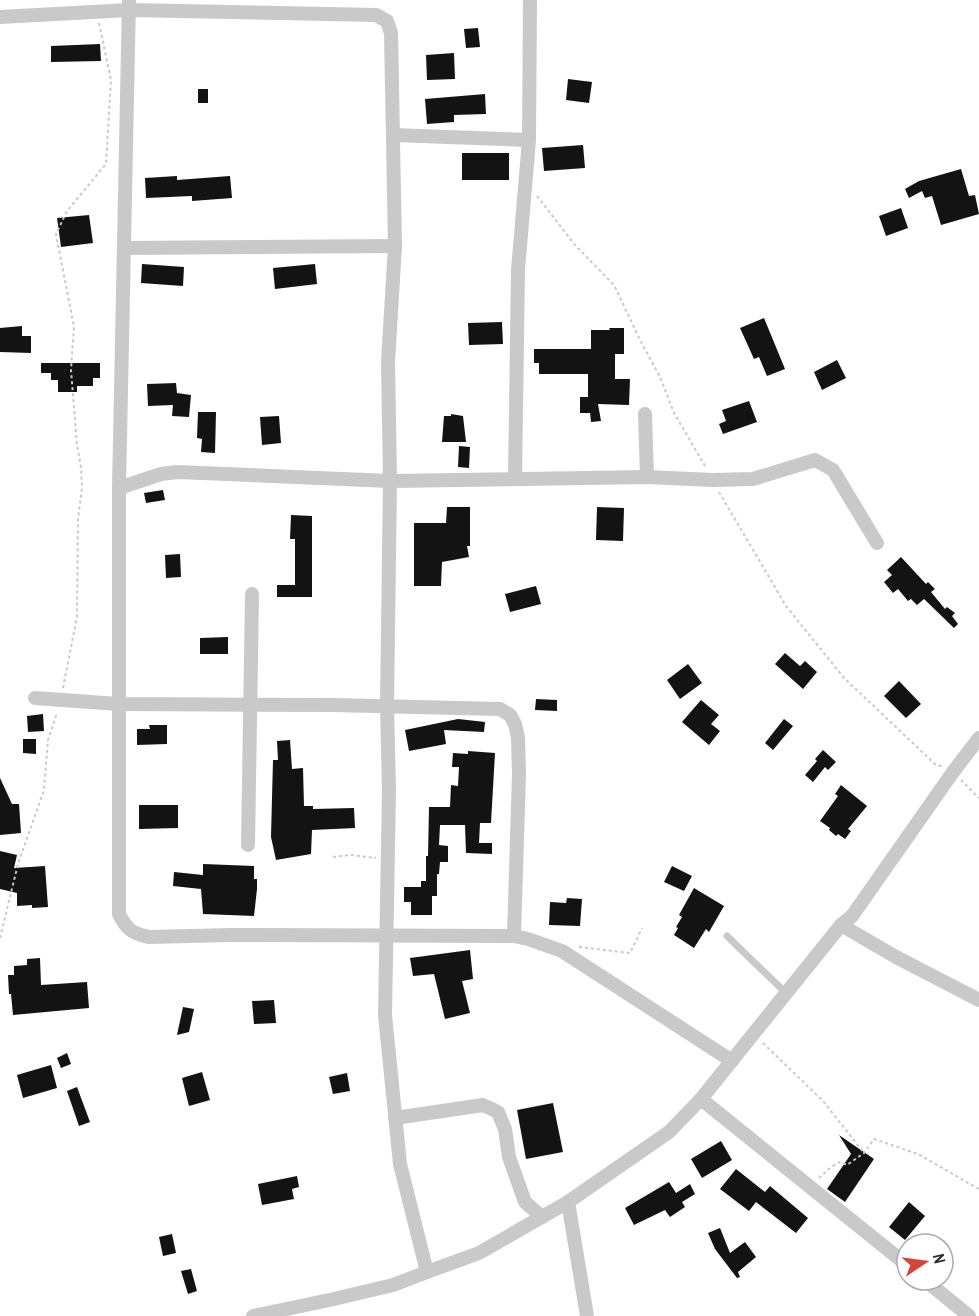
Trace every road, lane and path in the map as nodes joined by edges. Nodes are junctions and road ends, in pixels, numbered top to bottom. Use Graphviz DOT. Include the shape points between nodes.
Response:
graph roads {
  1 [pos="530,0"];
  2 [pos="129,5"];
  3 [pos="97,12"];
  4 [pos="0,17"];
  5 [pos="393,135"];
  6 [pos="529,140"];
  7 [pos="395,246"];
  8 [pos="124,248"];
  9 [pos="645,414"];
  10 [pos="647,477"];
  11 [pos="515,479"];
  12 [pos="390,481"];
  13 [pos="119,488"];
  14 [pos="877,543"];
  15 [pos="252,594"];
  16 [pos="35,698"];
  17 [pos="61,700"];
  18 [pos="118,704"];
  19 [pos="250,706"];
  20 [pos="387,706"];
  21 [pos="979,738"];
  22 [pos="953,772"];
  23 [pos="979,798"];
  24 [pos="248,845"];
  25 [pos="388,855"];
  26 [pos="333,857"];
  27 [pos="841,925"];
  28 [pos="642,928"];
  29 [pos="385,935"];
  30 [pos="514,936"];
  31 [pos="727,936"];
  32 [pos="0,938"];
  33 [pos="562,951"];
  34 [pos="787,994"];
  35 [pos="979,1000"];
  36 [pos="754,1034"];
  37 [pos="732,1060"];
  38 [pos="701,1099"];
  39 [pos="395,1118"];
  40 [pos="864,1153"];
  41 [pos="810,1186"];
  42 [pos="979,1189"];
  43 [pos="568,1202"];
  44 [pos="542,1218"];
  45 [pos="895,1255"];
  46 [pos="427,1272"];
  47 [pos="936,1292"];
  48 [pos="954,1311"];
  49 [pos="253,1316"];
  50 [pos="587,1316"];
  51 [pos="969,1316"];
  1 -- 6 [label="street"];
  2 -- 3 [label="street"];
  2 -- 5 [label="street" via="376,15 387,21 392,33"];
  2 -- 8 [label="street"];
  3 -- 4 [label="street"];
  3 -- 17 [label="path" via="111,80 106,164 67,211 56,234 74,327 71,370 82,488 77,616"];
  5 -- 6 [label="street"];
  5 -- 7 [label="street"];
  6 -- 11 [label="street" via="518,270"];
  7 -- 8 [label="street"];
  7 -- 12 [label="street" via="388,362"];
  8 -- 13 [label="street"];
  9 -- 10 [label="street"];
  10 -- 11 [label="street"];
  10 -- 14 [label="street" via="753,479 815,460 833,470"];
  11 -- 12 [label="street"];
  12 -- 13 [label="street" via="177,472"];
  12 -- 20 [label="street"];
  13 -- 18 [label="street"];
  15 -- 19 [label="street"];
  16 -- 17 [label="street"];
  17 -- 18 [label="street"];
  17 -- 32 [label="path" via="48,740 44,790 18,864"];
  18 -- 19 [label="street"];
  18 -- 29 [label="street" via="119,914 125,927 149,937"];
  19 -- 20 [label="street"];
  19 -- 24 [label="street"];
  20 -- 25 [label="street"];
  20 -- 30 [label="street" via="500,709 515,724 519,774"];
  21 -- 22 [label="street"];
  22 -- 23 [label="path"];
  22 -- 27 [label="street" via="852,916"];
  25 -- 26 [label="path" via="374,859"];
  25 -- 29 [label="street"];
  27 -- 34 [label="street"];
  27 -- 35 [label="street"];
  28 -- 33 [label="path" via="630,953 582,946"];
  29 -- 30 [label="street"];
  29 -- 39 [label="street" via="385,1016"];
  30 -- 33 [label="street"];
  31 -- 34 [label="lane"];
  33 -- 37 [label="street"];
  34 -- 36 [label="street"];
  36 -- 37 [label="street"];
  36 -- 40 [label="path" via="823,1101"];
  37 -- 38 [label="street"];
  38 -- 41 [label="street"];
  38 -- 43 [label="street" via="669,1132"];
  39 -- 44 [label="street" via="483,1106 498,1112 525,1202"];
  39 -- 46 [label="street" via="400,1164"];
  40 -- 41 [label="path" via="847,1165 840,1162 831,1167"];
  40 -- 42 [label="path" via="873,1138 900,1146"];
  41 -- 45 [label="street"];
  43 -- 44 [label="street"];
  43 -- 50 [label="street"];
  44 -- 46 [label="street" via="479,1253"];
  46 -- 49 [label="street" via="393,1285"];
  47 -- 48 [label="street"];
  48 -- 51 [label="street"];
}
